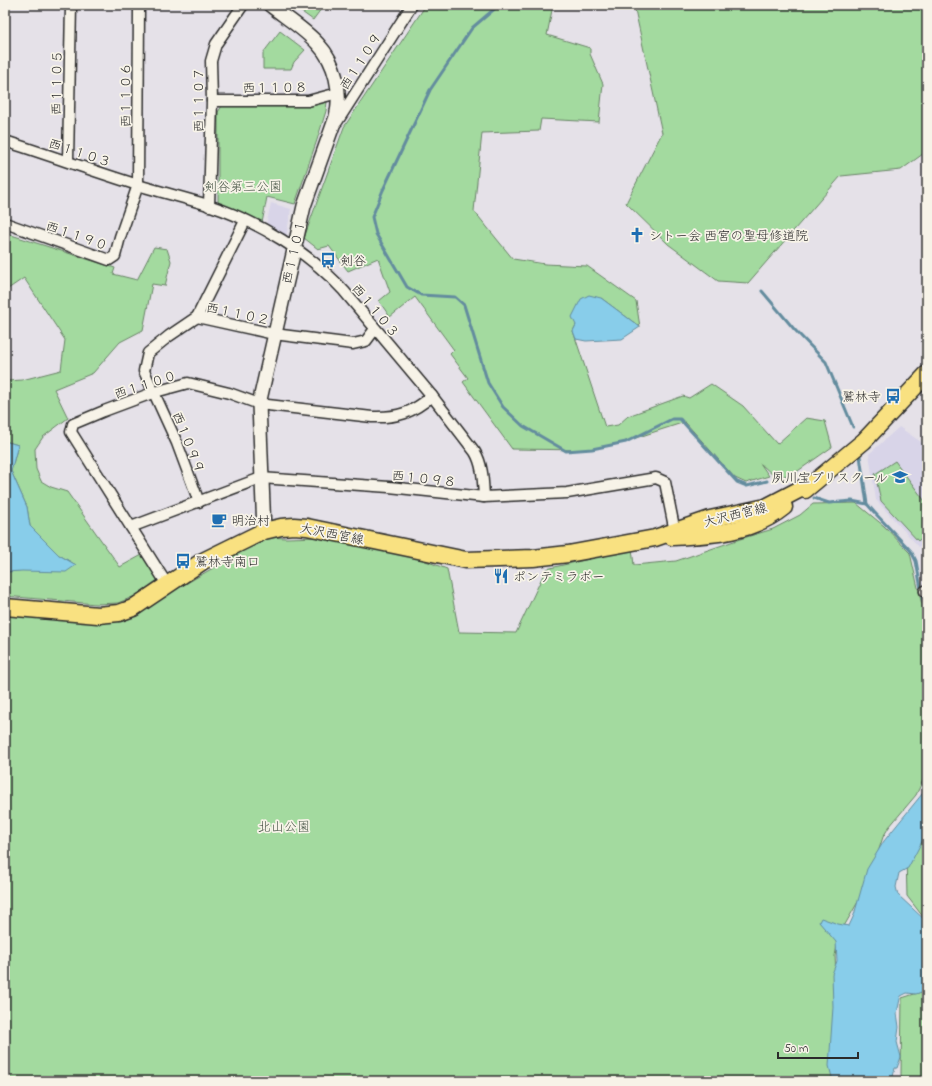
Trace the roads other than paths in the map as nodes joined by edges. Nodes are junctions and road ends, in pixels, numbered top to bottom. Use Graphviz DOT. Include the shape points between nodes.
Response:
graph roads {
  1 [pos="71,5"];
  2 [pos="139,5"];
  3 [pos="244,5"];
  4 [pos="270,5"];
  5 [pos="412,5"];
  6 [pos="338,93"];
  7 [pos="212,101"];
  8 [pos="330,132"];
  9 [pos="5,141"];
  10 [pos="68,162"];
  11 [pos="138,185"];
  12 [pos="210,206"];
  13 [pos="246,221"];
  14 [pos="5,223"];
  15 [pos="294,248"];
  16 [pos="197,317"];
  17 [pos="375,329"];
  18 [pos="274,334"];
  19 [pos="927,374"];
  20 [pos="154,392"];
  21 [pos="432,396"];
  22 [pos="259,404"];
  23 [pos="262,478"];
  24 [pos="484,497"];
  25 [pos="199,502"];
  26 [pos="131,527"];
  27 [pos="264,531"];
  28 [pos="675,534"];
  29 [pos="168,586"];
  30 [pos="5,607"];
  1 -- 10 [label="street, 西１１０５"];
  2 -- 11 [label="street, 西１１０６"];
  3 -- 7 [label="street, 西１１０７" via="212,52"];
  4 -- 6 [label="street, 西１１０１" via="313,39 324,51 333,67"];
  5 -- 8 [label="street, 西１１０９"];
  6 -- 7 [label="street, 西１１０８" via="308,100"];
  6 -- 8 [label="street, 西１１０１" via="338,108"];
  7 -- 12 [label="street, 西１１０７"];
  8 -- 15 [label="street, 西１１０１" via="304,206"];
  9 -- 10 [label="street, 西１１０３"];
  10 -- 11 [label="street, 西１１０３"];
  11 -- 12 [label="street, 西１１０３"];
  11 -- 14 [label="street, 西１１９０" via="115,256 109,260"];
  12 -- 13 [label="street, 西１１０３"];
  13 -- 15 [label="street, 西１１０３"];
  13 -- 16 [label="street, 西１１０２"];
  15 -- 17 [label="street, 西１１０３" via="332,278"];
  15 -- 18 [label="street, 西１１０１"];
  16 -- 18 [label="street, 西１１０２"];
  16 -- 20 [label="street, 西１０９９" via="148,353 144,371"];
  17 -- 18 [label="street, 西１１０２" via="366,341 353,344"];
  17 -- 21 [label="street, 西１１０３"];
  18 -- 22 [label="street, 西１１０１"];
  19 -- 28 [label="main road, 大沢西宮線" via="864,441 778,512 761,522 727,533"];
  20 -- 22 [label="street, 西１１００" via="188,383"];
  20 -- 25 [label="street, 西１０９９"];
  20 -- 26 [label="street, 西１１００" via="73,424 71,432"];
  21 -- 22 [label="street, 西１１００" via="420,406 398,416 385,417"];
  21 -- 24 [label="street, 西１１０３" via="479,458"];
  22 -- 23 [label="street, 西１１０１"];
  23 -- 24 [label="street, 西１０９８"];
  23 -- 25 [label="street, 西１０９８"];
  23 -- 27 [label="street, 西１１０１"];
  24 -- 28 [label="street, 西１０９８" via="566,493 656,478 665,482"];
  25 -- 26 [label="street, 西１０９８"];
  26 -- 29 [label="street, 西１１００"];
  27 -- 28 [label="main road, 大沢西宮線" via="287,526 308,527 466,560 568,554"];
  27 -- 29 [label="main road, 大沢西宮線" via="203,561"];
  29 -- 30 [label="main road, 大沢西宮線" via="133,608 120,613 98,615"];
}
